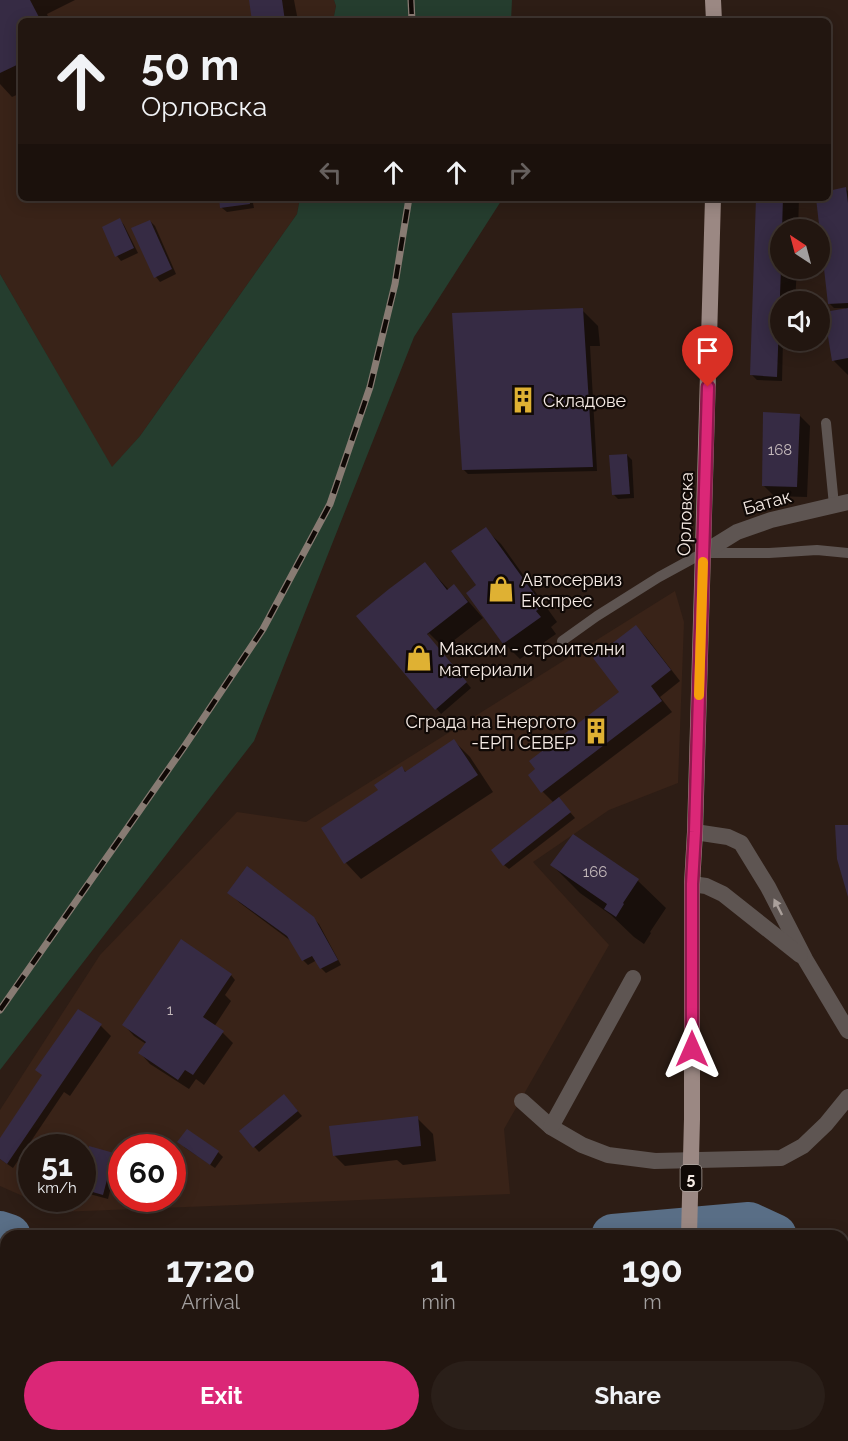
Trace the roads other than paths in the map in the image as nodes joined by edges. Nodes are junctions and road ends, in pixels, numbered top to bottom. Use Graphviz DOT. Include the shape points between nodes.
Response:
graph roads {
  1 [pos="713,0"];
  2 [pos="714,18"];
  3 [pos="713,201"];
  4 [pos="826,423"];
  5 [pos="841,504"];
  6 [pos="703,553"];
  7 [pos="848,553"];
  8 [pos="562,641"];
  9 [pos="695,832"];
  10 [pos="692,884"];
  11 [pos="805,959"];
  12 [pos="633,978"];
  13 [pos="848,1031"];
  14 [pos="848,1097"];
  15 [pos="522,1101"];
  16 [pos="551,1127"];
  17 [pos="689,1230"];
  1 -- 2 [label="main road"];
  3 -- 6 [label="main road, Орловска / 5"];
  4 -- 5 [label="lane"];
  5 -- 6 [label="street, Батак" via="737,532"];
  6 -- 7 [label="lane"];
  6 -- 8 [label="lane"];
  6 -- 9 [label="main road, Орловска / 5"];
  9 -- 10 [label="main road, Орловска / 5"];
  11 -- 9 [label="street, one-way" via="741,843"];
  10 -- 11 [label="street" via="723,894"];
  10 -- 17 [label="main road, 5"];
  11 -- 13 [label="street"];
  12 -- 16 [label="street"];
  14 -- 16 [label="street" via="802,1146 781,1158 655,1161 608,1155"];
  15 -- 16 [label="street"];
}
